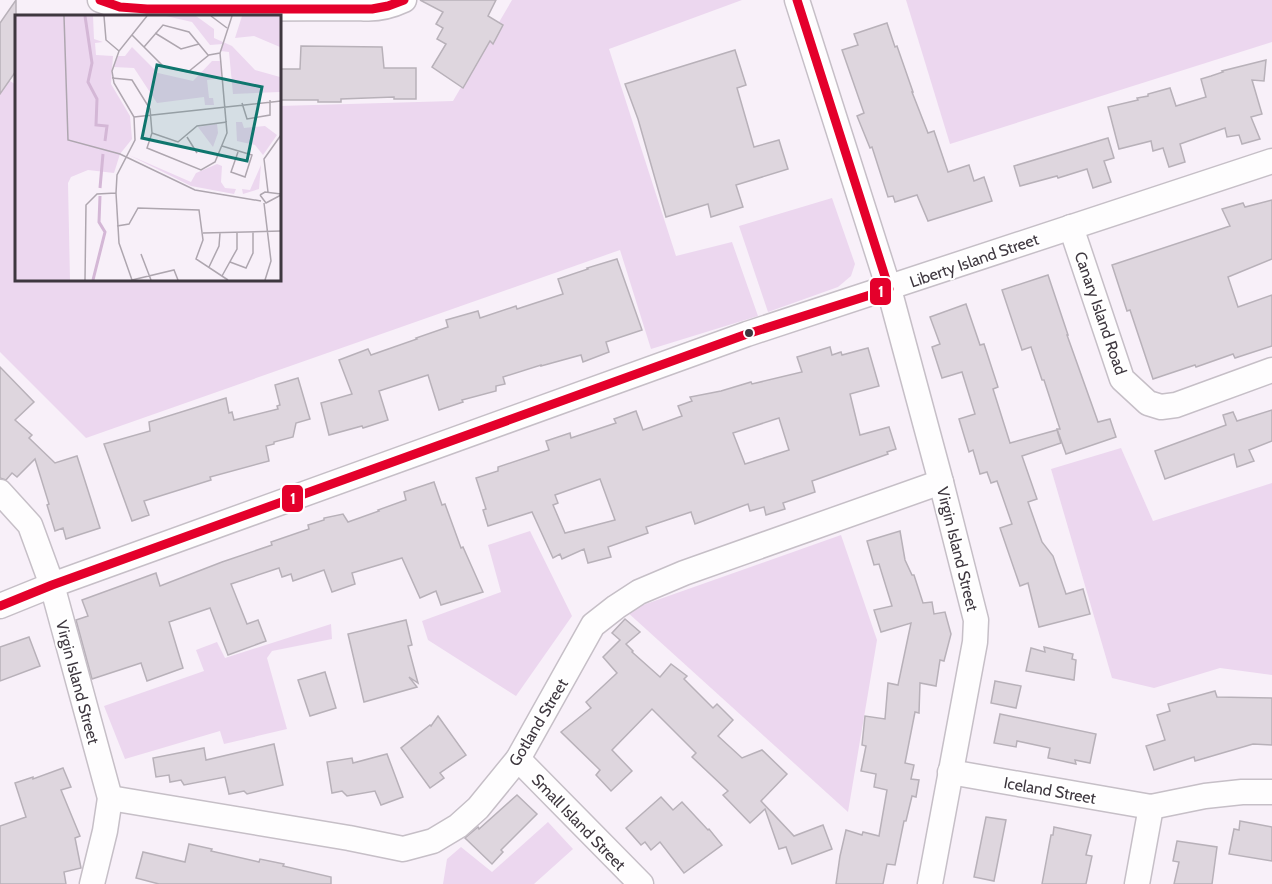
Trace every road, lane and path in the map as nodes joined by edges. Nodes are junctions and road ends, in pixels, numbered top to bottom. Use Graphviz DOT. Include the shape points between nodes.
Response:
graph roads {
  1 [pos="100,0"];
  2 [pos="404,0"];
  3 [pos="797,0"];
  4 [pos="1272,161"];
  5 [pos="1071,227"];
  6 [pos="888,289"];
  7 [pos="1272,370"];
  8 [pos="941,482"];
  9 [pos="0,492"];
  10 [pos="52,585"];
  11 [pos="0,606"];
  12 [pos="518,759"];
  13 [pos="950,772"];
  14 [pos="1272,792"];
  15 [pos="110,798"];
  16 [pos="1151,807"];
  17 [pos="92,884"];
  18 [pos="640,884"];
  19 [pos="930,884"];
  20 [pos="1137,884"];
  1 -- 2 [label="street" via="120,7 147,9 374,9"];
  3 -- 6 [label="street, Virgin Island Street"];
  4 -- 5 [label="street, Liberty Island Street"];
  5 -- 6 [label="street, Liberty Island Street"];
  5 -- 7 [label="street, Canary Island Road" via="1122,379 1148,403 1161,407 1176,405"];
  6 -- 8 [label="street, Virgin Island Street"];
  6 -- 10 [label="street, Liberty Island Street" via="747,334"];
  8 -- 12 [label="street, Gotland Street" via="639,592 593,625"];
  8 -- 13 [label="street, Virgin Island Street" via="976,620"];
  9 -- 10 [label="street, Virgin Island Street" via="30,525"];
  10 -- 11 [label="street, Liberty Island Street"];
  10 -- 15 [label="street, Virgin Island Street"];
  12 -- 15 [label="street, Gotland Street" via="458,826 434,841 402,849"];
  12 -- 18 [label="street, Small Island Street"];
  13 -- 16 [label="street, Iceland Street"];
  13 -- 19 [label="street, Virgin Island Street"];
  14 -- 16 [label="street, Iceland Street" via="1205,796"];
  15 -- 17 [label="street, Virgin Island Street"];
  16 -- 20 [label="street"];
}
